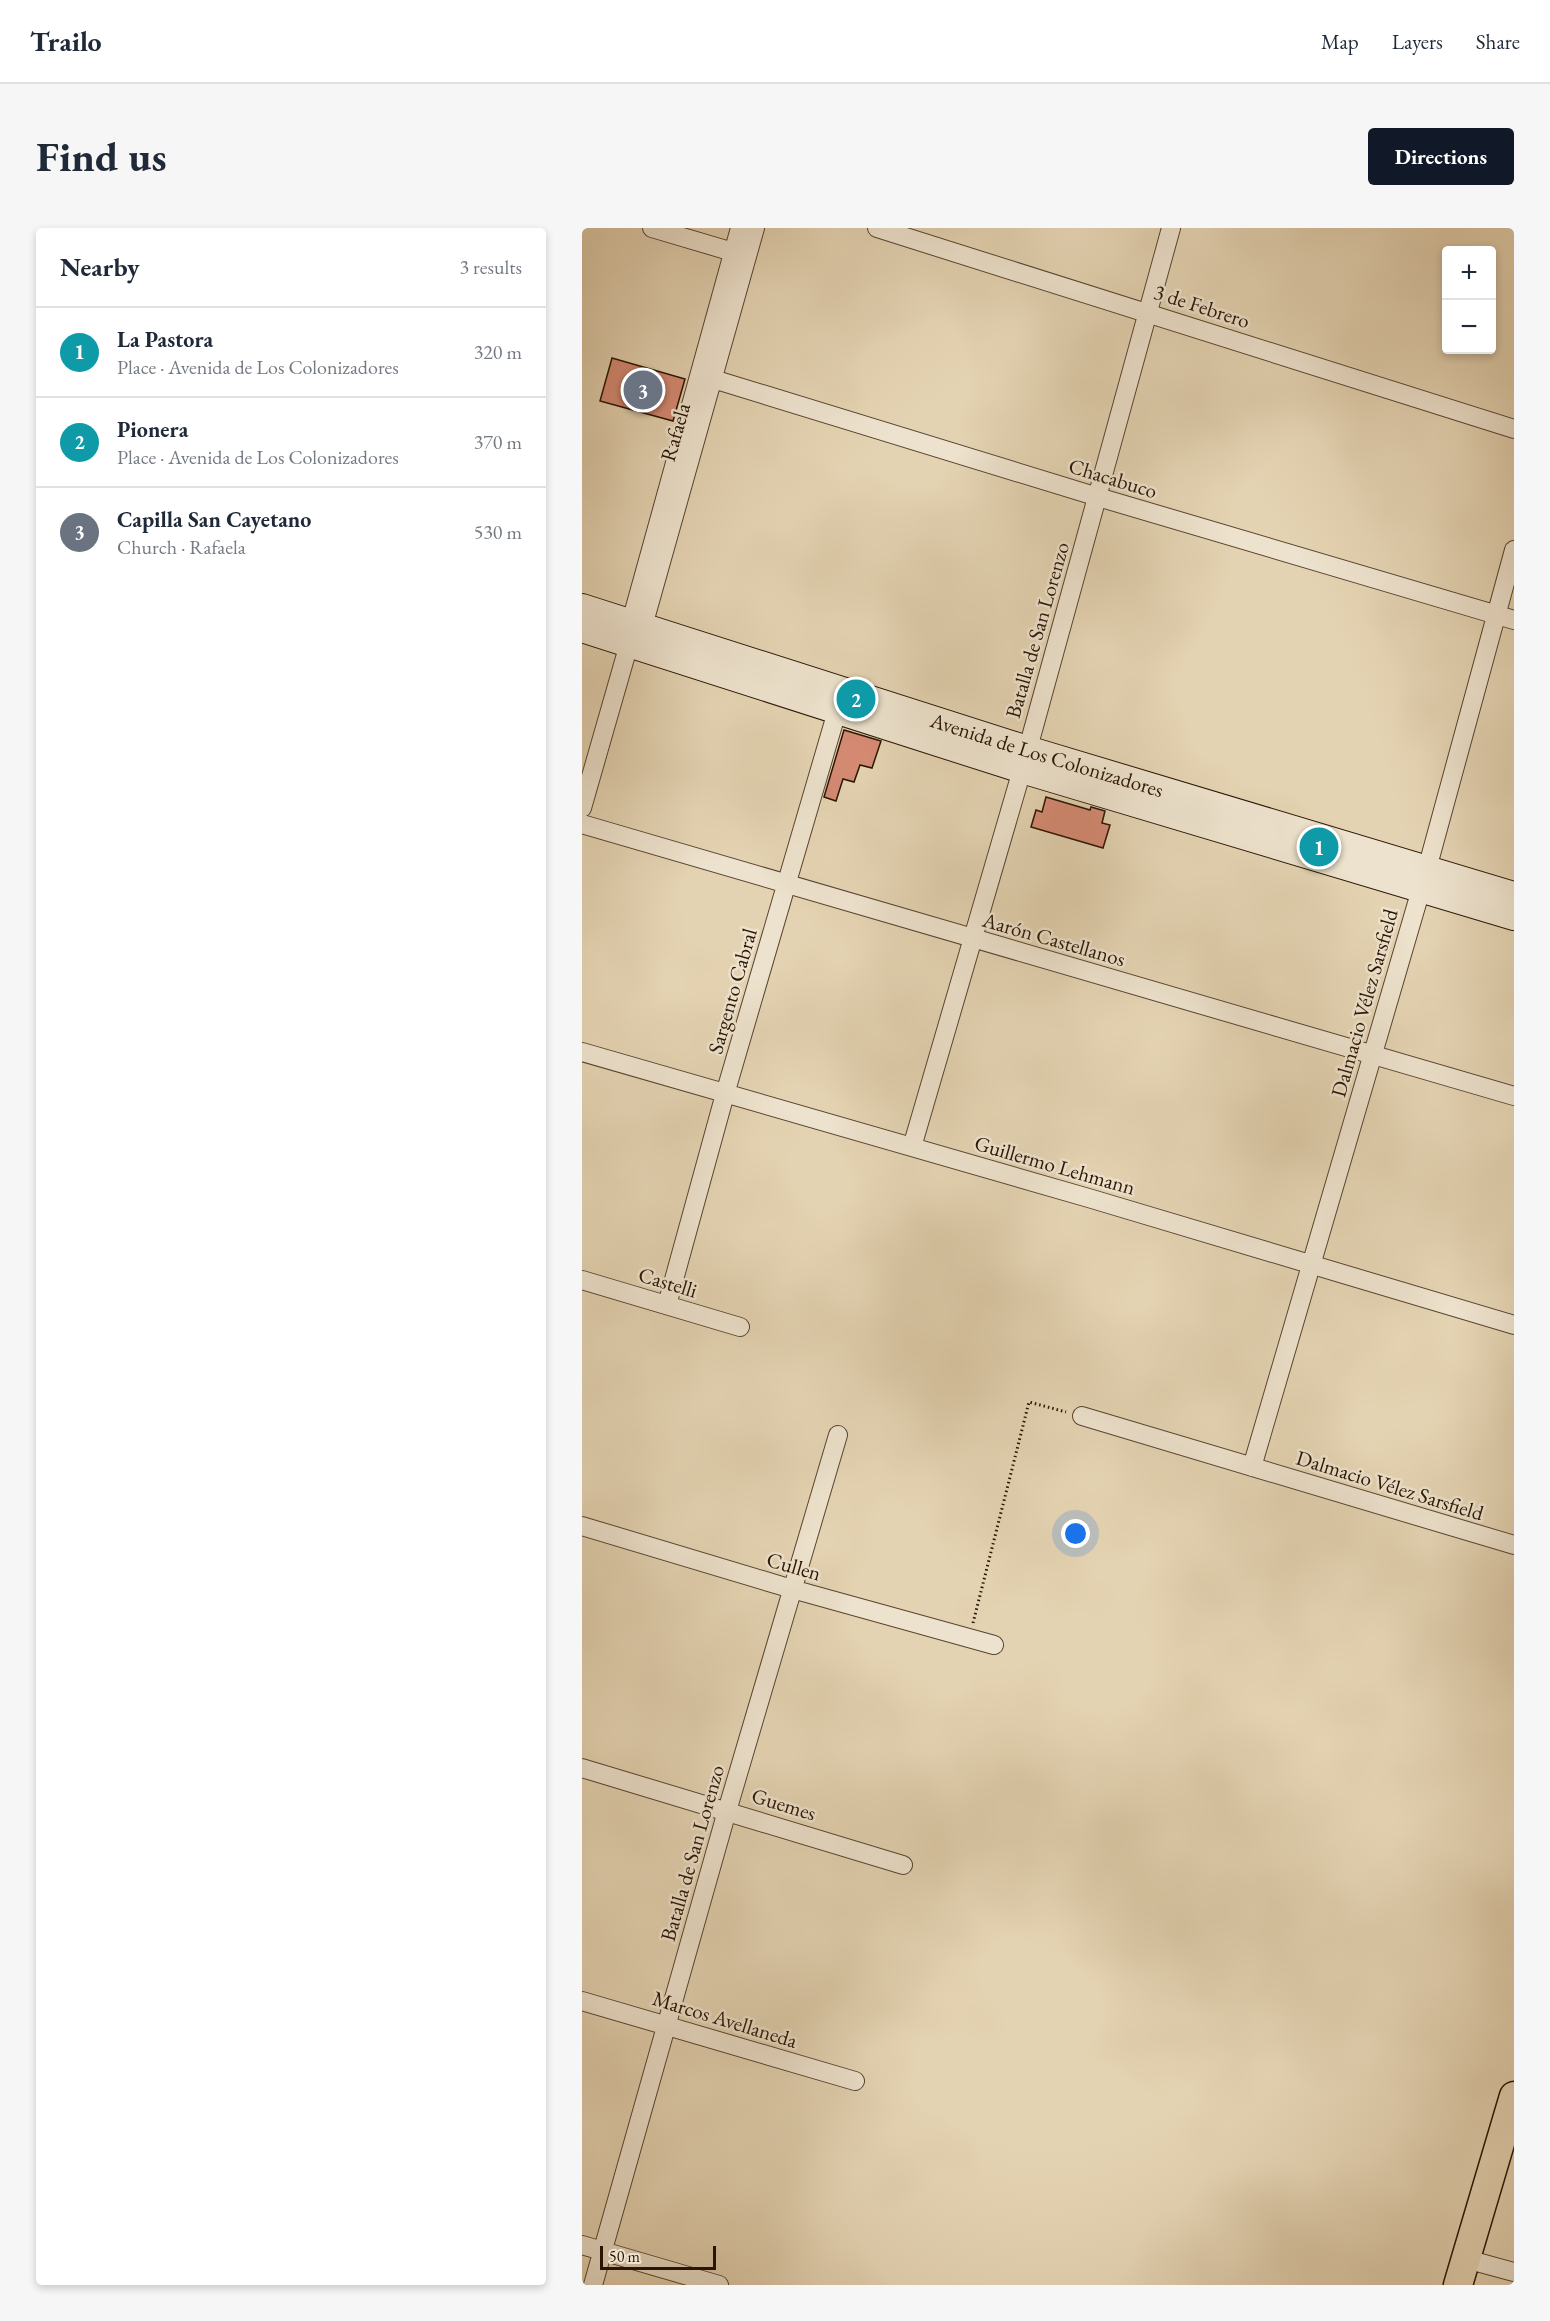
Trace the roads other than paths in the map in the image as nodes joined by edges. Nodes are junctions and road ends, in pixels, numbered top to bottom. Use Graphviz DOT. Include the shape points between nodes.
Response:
graph roads {
  1 [pos="652,228"];
  2 [pos="740,228"];
  3 [pos="755,228"];
  4 [pos="877,228"];
  5 [pos="1171,228"];
  6 [pos="740,255"];
  7 [pos="1147,313"];
  8 [pos="707,377"];
  9 [pos="1514,429"];
  10 [pos="1098,497"];
  11 [pos="1514,550"];
  12 [pos="582,607"];
  13 [pos="1496,615"];
  14 [pos="1514,620"];
  15 [pos="582,629"];
  16 [pos="634,630"];
  17 [pos="839,701"];
  18 [pos="1024,759"];
  19 [pos="582,808"];
  20 [pos="582,824"];
  21 [pos="1424,879"];
  22 [pos="787,884"];
  23 [pos="1514,895"];
  24 [pos="1514,917"];
  25 [pos="973,938"];
  26 [pos="582,1052"];
  27 [pos="1373,1056"];
  28 [pos="725,1094"];
  29 [pos="1514,1096"];
  30 [pos="912,1147"];
  31 [pos="1310,1266"];
  32 [pos="582,1280"];
  33 [pos="667,1305"];
  34 [pos="1514,1326"];
  35 [pos="740,1327"];
  36 [pos="1082,1416"];
  37 [pos="838,1435"];
  38 [pos="1252,1467"];
  39 [pos="582,1526"];
  40 [pos="1514,1545"];
  41 [pos="792,1589"];
  42 [pos="994,1645"];
  43 [pos="582,1768"];
  44 [pos="727,1811"];
  45 [pos="903,1864"];
  46 [pos="582,2001"];
  47 [pos="667,2025"];
  48 [pos="855,2081"];
  49 [pos="1514,2096"];
  50 [pos="1504,2164"];
  51 [pos="582,2245"];
  52 [pos="603,2251"];
  53 [pos="1462,2272"];
  54 [pos="1514,2272"];
  55 [pos="593,2285"];
  56 [pos="718,2285"];
  1 -- 6 [label="street"];
  2 -- 6 [label="street, Rafaela"];
  3 -- 6 [label="street, Rafaela"];
  4 -- 7 [label="street, 3 de Febrero"];
  5 -- 7 [label="street, Batalla de San Lorenzo"];
  6 -- 8 [label="street, Rafaela"];
  7 -- 9 [label="street, 3 de Febrero"];
  7 -- 10 [label="street, Batalla de San Lorenzo"];
  8 -- 10 [label="street, Chacabuco"];
  8 -- 16 [label="street, Rafaela"];
  10 -- 13 [label="street, Chacabuco"];
  10 -- 18 [label="street, Batalla de San Lorenzo"];
  11 -- 13 [label="street, Dalmacio Vélez Sarsfield"];
  12 -- 16 [label="main road, Avenida de Los Colonizadores"];
  13 -- 14 [label="street, Chacabuco"];
  13 -- 21 [label="street, Dalmacio Vélez Sarsfield"];
  15 -- 16 [label="main road, Avenida de Los Colonizadores"];
  16 -- 17 [label="main road, Avenida de Los Colonizadores"];
  16 -- 19 [label="street, Rafaela"];
  17 -- 18 [label="main road, Avenida de Los Colonizadores"];
  17 -- 22 [label="street, Sargento Cabral"];
  18 -- 21 [label="main road, Avenida de Los Colonizadores"];
  18 -- 25 [label="street, Batalla de San Lorenzo"];
  20 -- 22 [label="street, Aarón Castellanos"];
  21 -- 23 [label="main road, Avenida de Los Colonizadores"];
  21 -- 24 [label="main road, Avenida de Los Colonizadores"];
  21 -- 27 [label="street, Dalmacio Vélez Sarsfield"];
  22 -- 25 [label="street, Aarón Castellanos"];
  22 -- 28 [label="street, Sargento Cabral"];
  25 -- 27 [label="street, Aarón Castellanos"];
  25 -- 30 [label="street, Batalla de San Lorenzo"];
  26 -- 28 [label="street, Guillermo Lehmann"];
  27 -- 29 [label="street, Aarón Castellanos"];
  27 -- 31 [label="street, Dalmacio Vélez Sarsfield"];
  28 -- 30 [label="street, Guillermo Lehmann"];
  28 -- 33 [label="street, Sargento Cabral"];
  30 -- 31 [label="street, Guillermo Lehmann"];
  31 -- 34 [label="street, Guillermo Lehmann"];
  31 -- 38 [label="street, Dalmacio Vélez Sarsfield"];
  32 -- 33 [label="street, Castelli"];
  33 -- 35 [label="street, Castelli"];
  36 -- 38 [label="street, Dalmacio Vélez Sarsfield"];
  37 -- 41 [label="street, Batalla de San Lorenzo"];
  38 -- 40 [label="street, Dalmacio Vélez Sarsfield"];
  39 -- 41 [label="street, Cullen"];
  41 -- 42 [label="street, Cullen"];
  41 -- 44 [label="street, Batalla de San Lorenzo"];
  43 -- 44 [label="street, Guemes"];
  44 -- 45 [label="street, Guemes"];
  44 -- 47 [label="street, Batalla de San Lorenzo"];
  46 -- 47 [label="street, Marcos Avellaneda"];
  47 -- 48 [label="street, Marcos Avellaneda"];
  47 -- 52 [label="street, Batalla de San Lorenzo"];
  49 -- 50 [label="main road"];
  50 -- 53 [label="main road"];
  51 -- 52 [label="street"];
  52 -- 55 [label="street, Batalla de San Lorenzo"];
  52 -- 56 [label="street"];
  53 -- 54 [label="street"];
}
